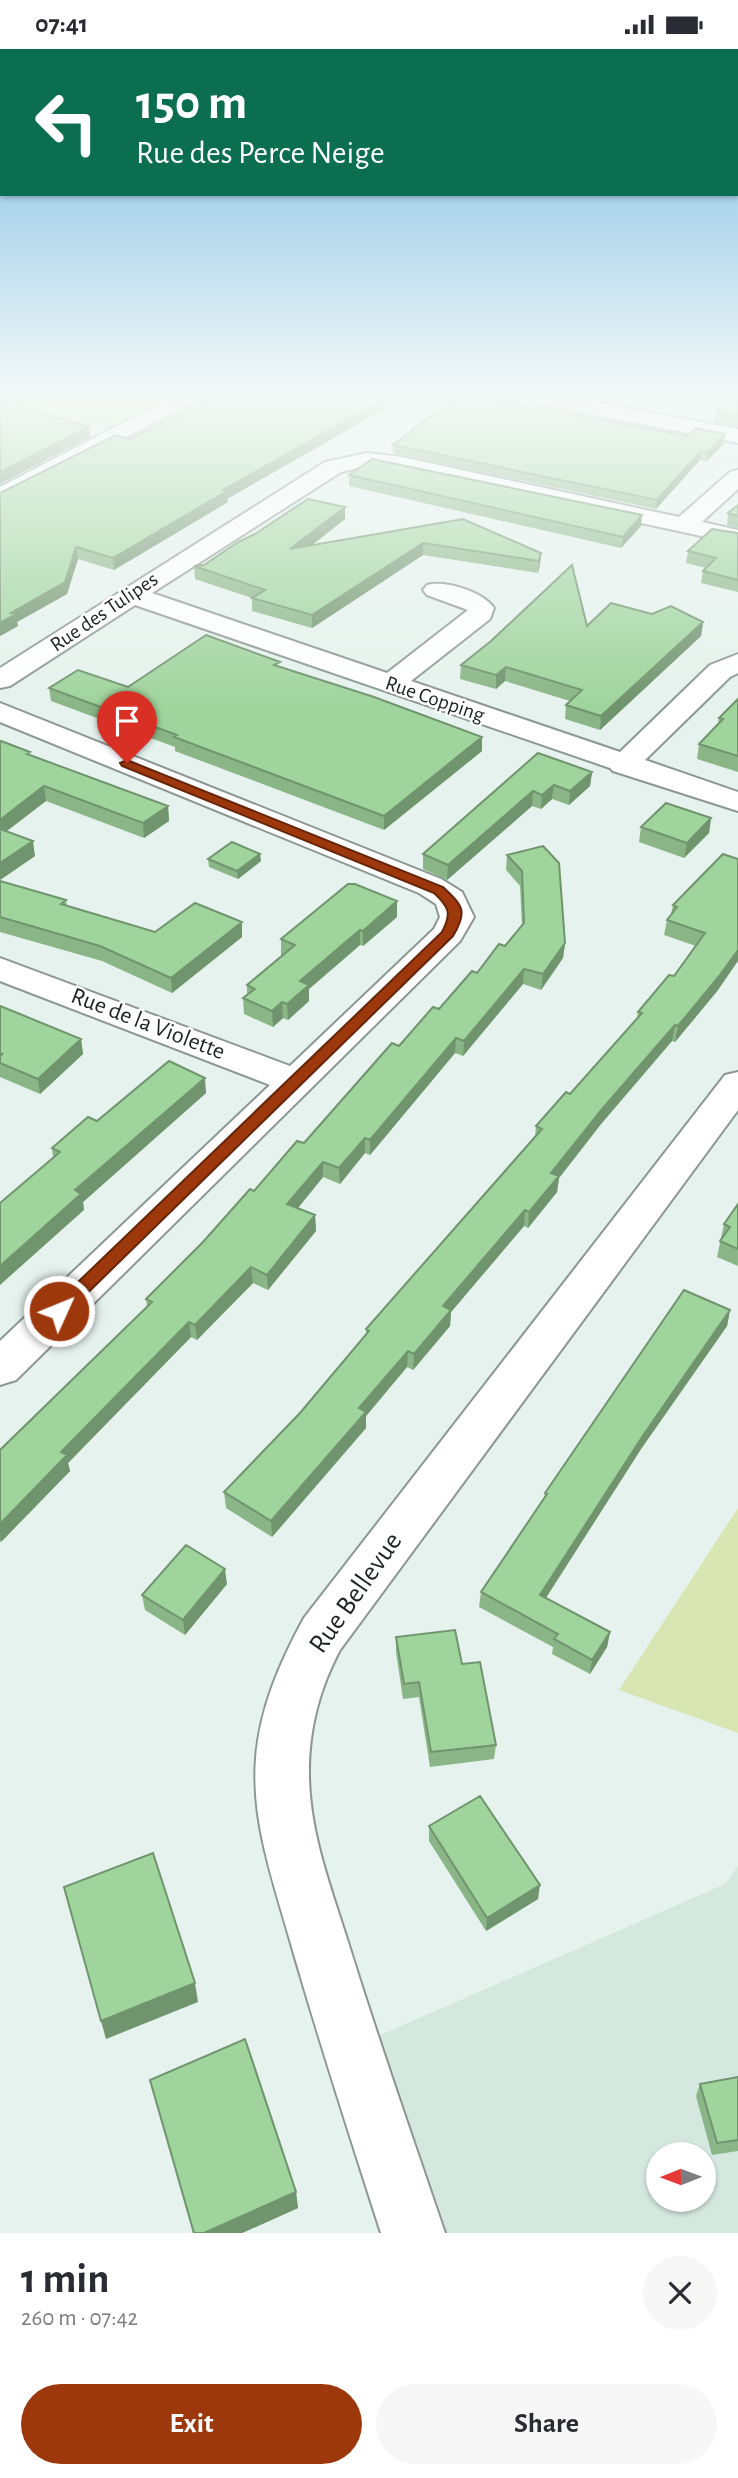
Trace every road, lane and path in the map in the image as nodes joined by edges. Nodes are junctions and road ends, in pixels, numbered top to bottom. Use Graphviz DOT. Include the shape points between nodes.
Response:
graph roads {
  1 [pos="280,500"];
  2 [pos="567,500"];
  3 [pos="712,500"];
  4 [pos="683,526"];
  5 [pos="738,537"];
  6 [pos="436,590"];
  7 [pos="132,595"];
  8 [pos="738,662"];
  9 [pos="0,680"];
  10 [pos="390,684"];
  11 [pos="0,712"];
  12 [pos="623,765"];
  13 [pos="738,802"];
  14 [pos="0,969"];
  15 [pos="295,1081"];
  16 [pos="738,1084"];
  17 [pos="0,1368"];
  18 [pos="413,2233"];
  1 -- 7 [label="street, Rue des Tulipes"];
  2 -- 4 [label="street, Rue des Tulipes"];
  3 -- 4 [label="street"];
  4 -- 5 [label="street"];
  6 -- 10 [label="street" via="476,603 481,613"];
  7 -- 9 [label="street, Rue des Tulipes"];
  7 -- 10 [label="street, Rue Copping"];
  8 -- 12 [label="street" via="720,671"];
  10 -- 12 [label="street, Rue Copping"];
  11 -- 15 [label="street" via="430,886 450,899 457,916 448,933"];
  12 -- 13 [label="street, Rue Copping"];
  14 -- 15 [label="street, Rue de la Violette"];
  15 -- 17 [label="street"];
  16 -- 18 [label="street, Rue Bellevue" via="322,1634 292,1701 283,1751 287,1830 332,1989"];
}
